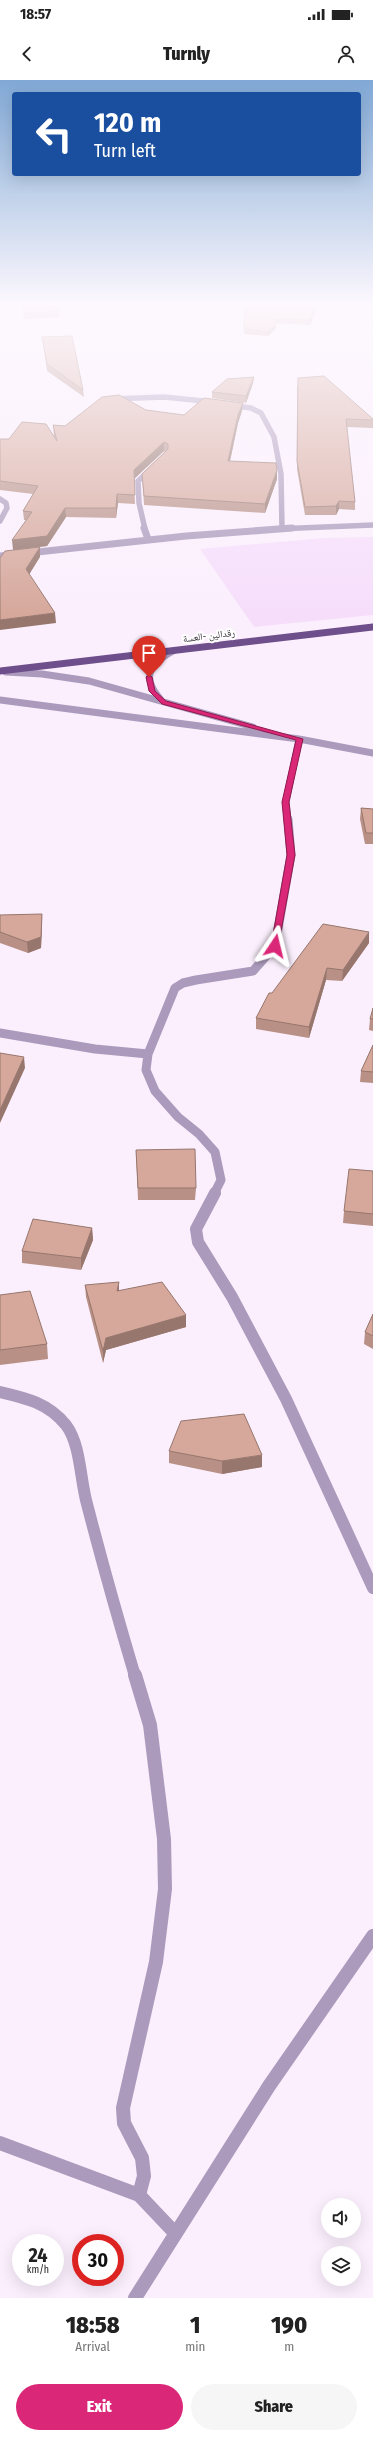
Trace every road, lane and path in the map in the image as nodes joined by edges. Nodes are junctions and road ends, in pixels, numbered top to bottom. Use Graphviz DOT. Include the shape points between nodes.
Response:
graph roads {
  1 [pos="247,408"];
  2 [pos="154,466"];
  3 [pos="0,499"];
  4 [pos="373,518"];
  5 [pos="0,521"];
  6 [pos="373,525"];
  7 [pos="355,526"];
  8 [pos="282,528"];
  9 [pos="148,539"];
  10 [pos="0,556"];
  11 [pos="373,627"];
  12 [pos="173,651"];
  13 [pos="0,671"];
  14 [pos="0,700"];
  15 [pos="164,703"];
  16 [pos="299,739"];
  17 [pos="373,753"];
  18 [pos="0,1033"];
  19 [pos="148,1054"];
  20 [pos="0,1392"];
  21 [pos="373,1588"];
  22 [pos="373,1936"];
  23 [pos="0,2143"];
  24 [pos="139,2195"];
  25 [pos="175,2233"];
  26 [pos="135,2298"];
  1 -- 8 [label="street" via="261,413 262,420 275,439 280,465"];
  2 -- 9 [label="street" via="138,480 143,526"];
  3 -- 5 [label="street" via="6,503 7,508"];
  4 -- 7 [label="street"];
  6 -- 7 [label="street"];
  7 -- 8 [label="street"];
  8 -- 9 [label="street"];
  9 -- 10 [label="street"];
  11 -- 12 [label="main road, رقدالين -العسة"];
  12 -- 13 [label="main road, رقدالين -العسة"];
  12 -- 15 [label="street" via="159,658 150,670 152,691"];
  13 -- 15 [label="street" via="68,677"];
  14 -- 16 [label="street"];
  15 -- 16 [label="street"];
  16 -- 17 [label="street"];
  16 -- 19 [label="street" via="286,802 291,855 275,946 253,971 196,980 183,983 176,988"];
  18 -- 19 [label="street" via="96,1050"];
  19 -- 21 [label="street" via="146,1070 155,1091 215,1152 221,1180 196,1229 198,1242 232,1297 286,1399"];
  20 -- 24 [label="street" via="36,1401 56,1414 67,1427 74,1443 86,1502 150,1725 164,1839 164,1888 156,1962 123,2108 124,2123 142,2158 144,2176"];
  22 -- 25 [label="street" via="269,2086"];
  23 -- 24 [label="street"];
  24 -- 25 [label="street"];
  25 -- 26 [label="street"];
}
